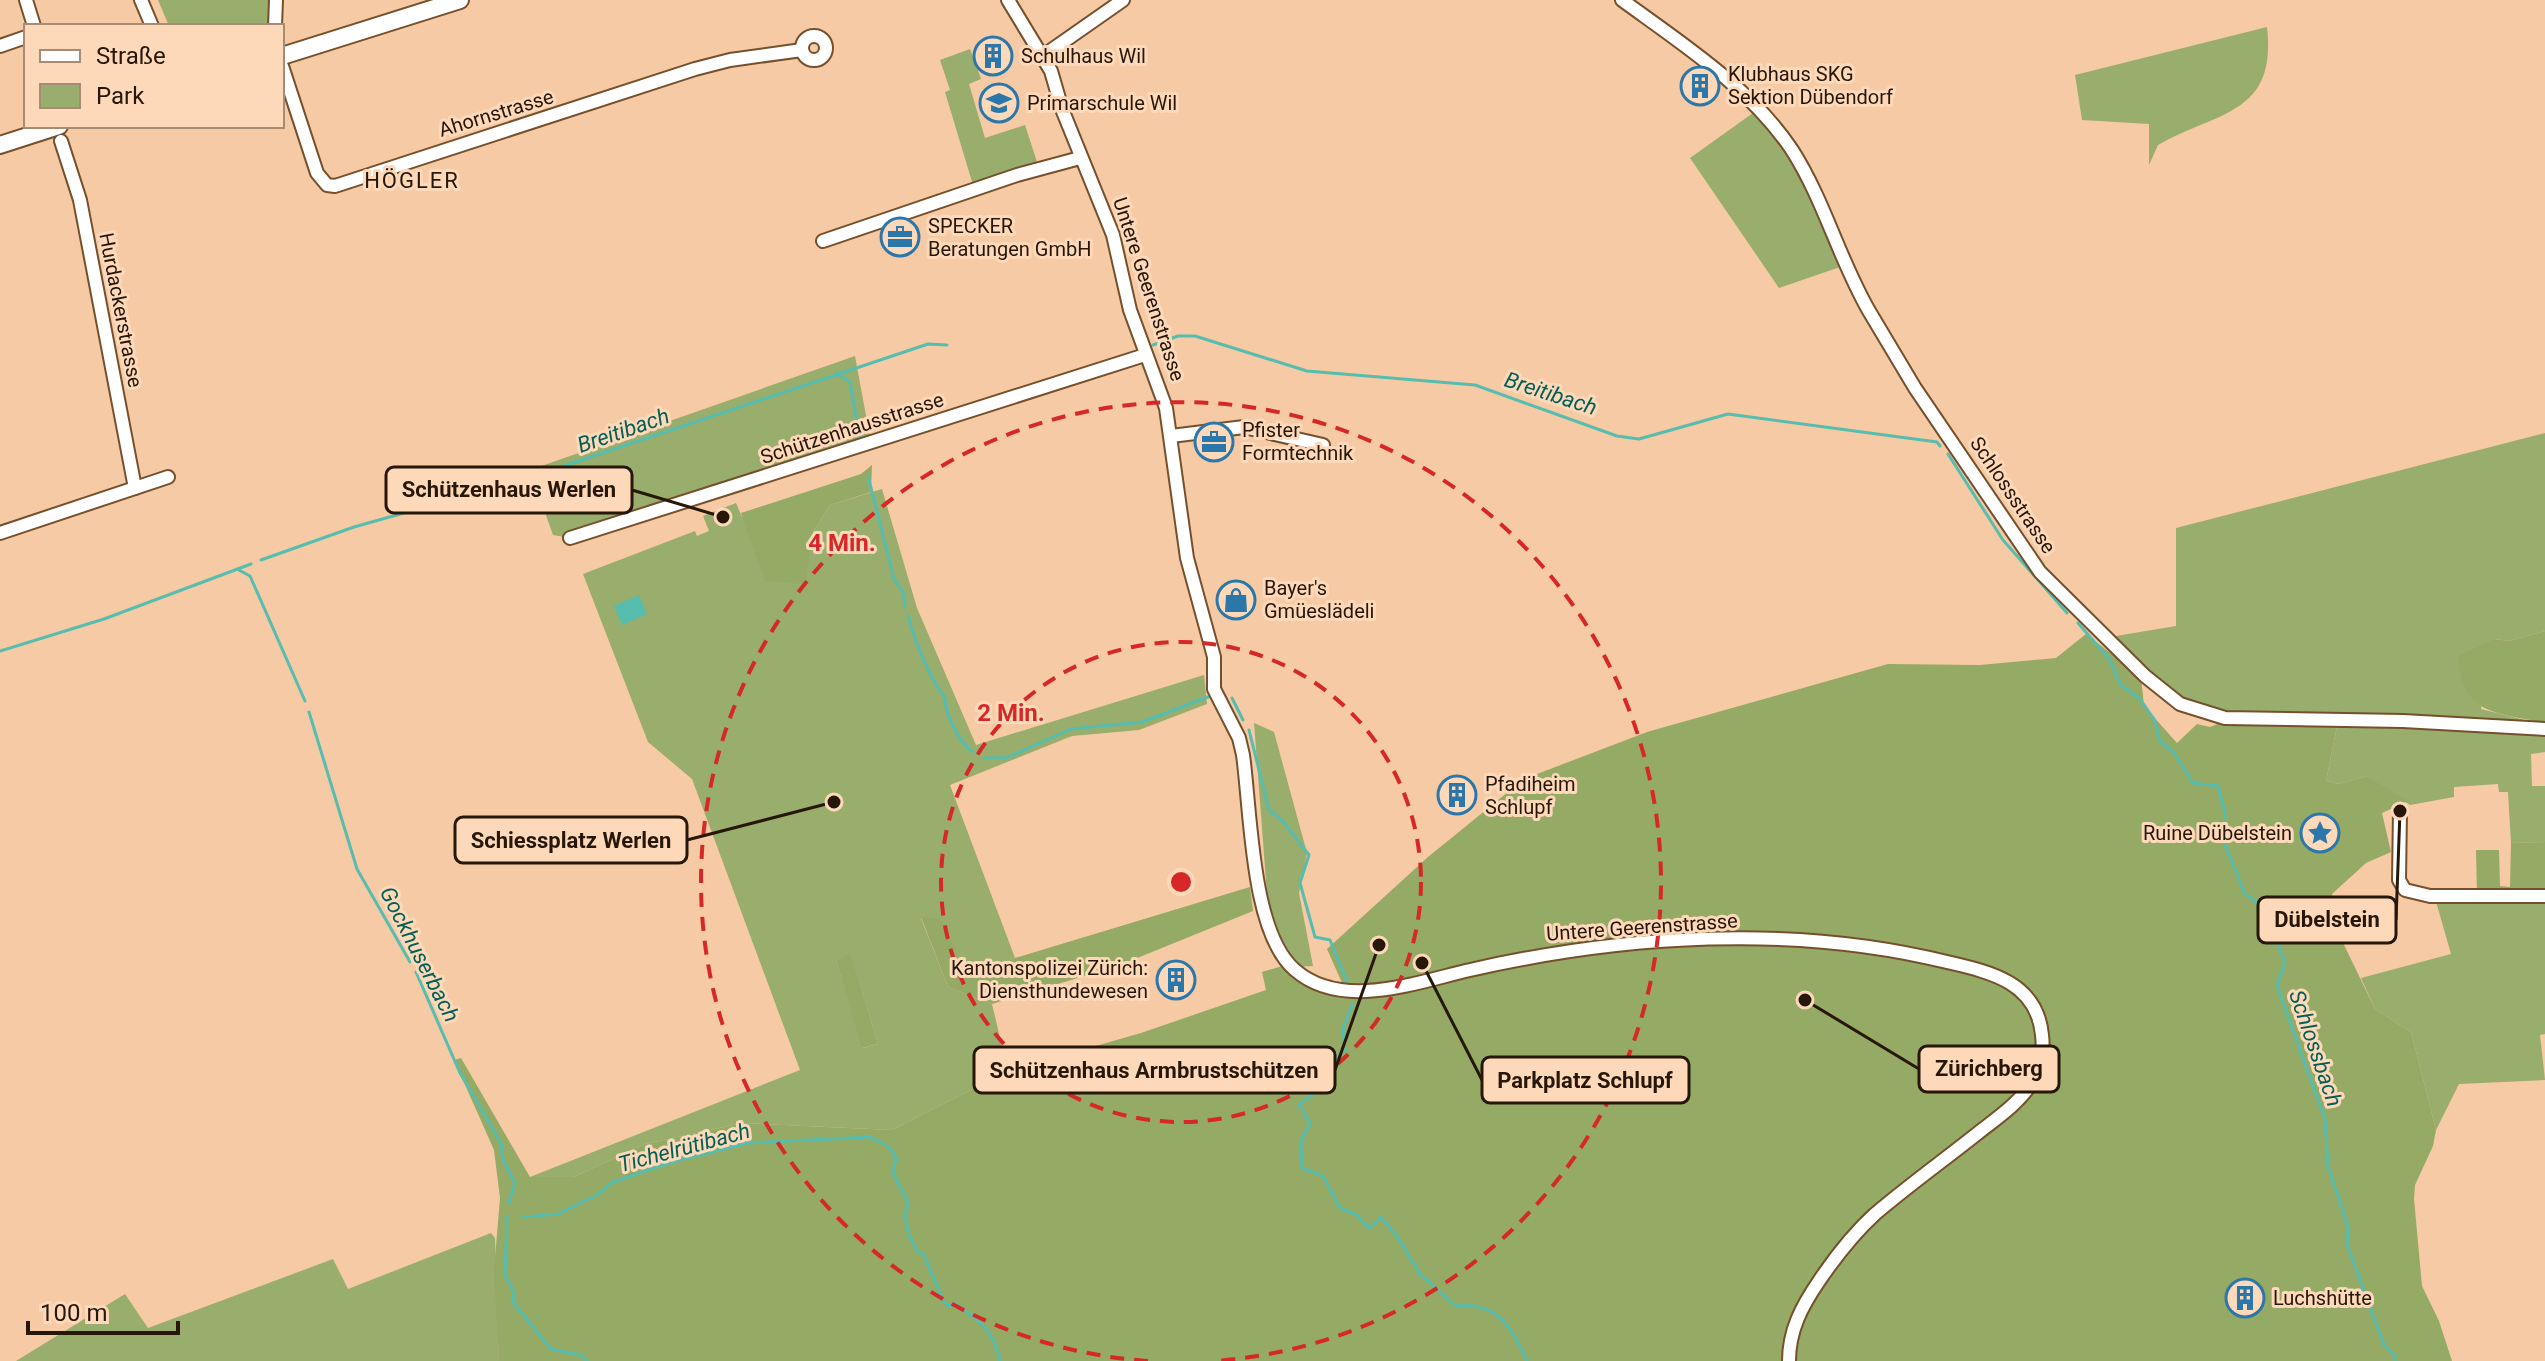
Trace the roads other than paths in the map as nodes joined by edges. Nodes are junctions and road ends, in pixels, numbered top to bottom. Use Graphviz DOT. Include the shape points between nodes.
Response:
graph roads {
  1 [pos="26,0"];
  2 [pos="141,0"];
  3 [pos="276,0"];
  4 [pos="460,0"];
  5 [pos="1008,0"];
  6 [pos="1123,0"];
  7 [pos="1622,0"];
  8 [pos="33,24"];
  9 [pos="151,24"];
  10 [pos="275,24"];
  11 [pos="24,38"];
  12 [pos="0,46"];
  13 [pos="802,50"];
  14 [pos="284,55"];
  15 [pos="1043,56"];
  16 [pos="284,72"];
  17 [pos="60,134"];
  18 [pos="0,145"];
  19 [pos="1080,158"];
  20 [pos="823,241"];
  21 [pos="1145,355"];
  22 [pos="1171,436"];
  23 [pos="1323,445"];
  24 [pos="168,477"];
  25 [pos="135,488"];
  26 [pos="0,533"];
  27 [pos="570,538"];
  28 [pos="2545,729"];
  29 [pos="2400,811"];
  30 [pos="2545,896"];
  31 [pos="1789,1361"];
  1 -- 8 [label="street"];
  2 -- 9 [label="street"];
  3 -- 10 [label="street"];
  4 -- 14 [label="main road"];
  5 -- 15 [label="street, Untere Geerenstrasse"];
  6 -- 15 [label="street"];
  7 -- 28 [label="street, Schlossstrasse" via="1724,79 1779,132 1805,173 1851,280 2013,535 2040,572 2167,696 2195,711 2225,718"];
  11 -- 12 [label="street"];
  13 -- 16 [label="street, Ahornstrasse" via="695,69 335,186 317,173"];
  15 -- 19 [label="street, Untere Geerenstrasse"];
  17 -- 18 [label="main road"];
  17 -- 25 [label="street, Hurdackerstrasse" via="80,200"];
  19 -- 20 [label="street"];
  19 -- 21 [label="street, Untere Geerenstrasse" via="1113,235"];
  21 -- 22 [label="street, Untere Geerenstrasse"];
  21 -- 27 [label="street, Schützenhausstrasse"];
  22 -- 23 [label="street" via="1244,427"];
  22 -- 31 [label="street, Untere Geerenstrasse" via="1187,558 1214,657 1214,689 1243,755 1267,928 1282,956 1309,980 1359,991 1556,951 1695,940 1841,941 1988,972 2012,982 2027,996 2043,1040 2033,1082 2006,1111 1845,1244 1796,1319"];
  24 -- 25 [label="street"];
  25 -- 26 [label="street"];
  29 -- 30 [label="street" via="2399,880 2405,890 2430,896"];
}
